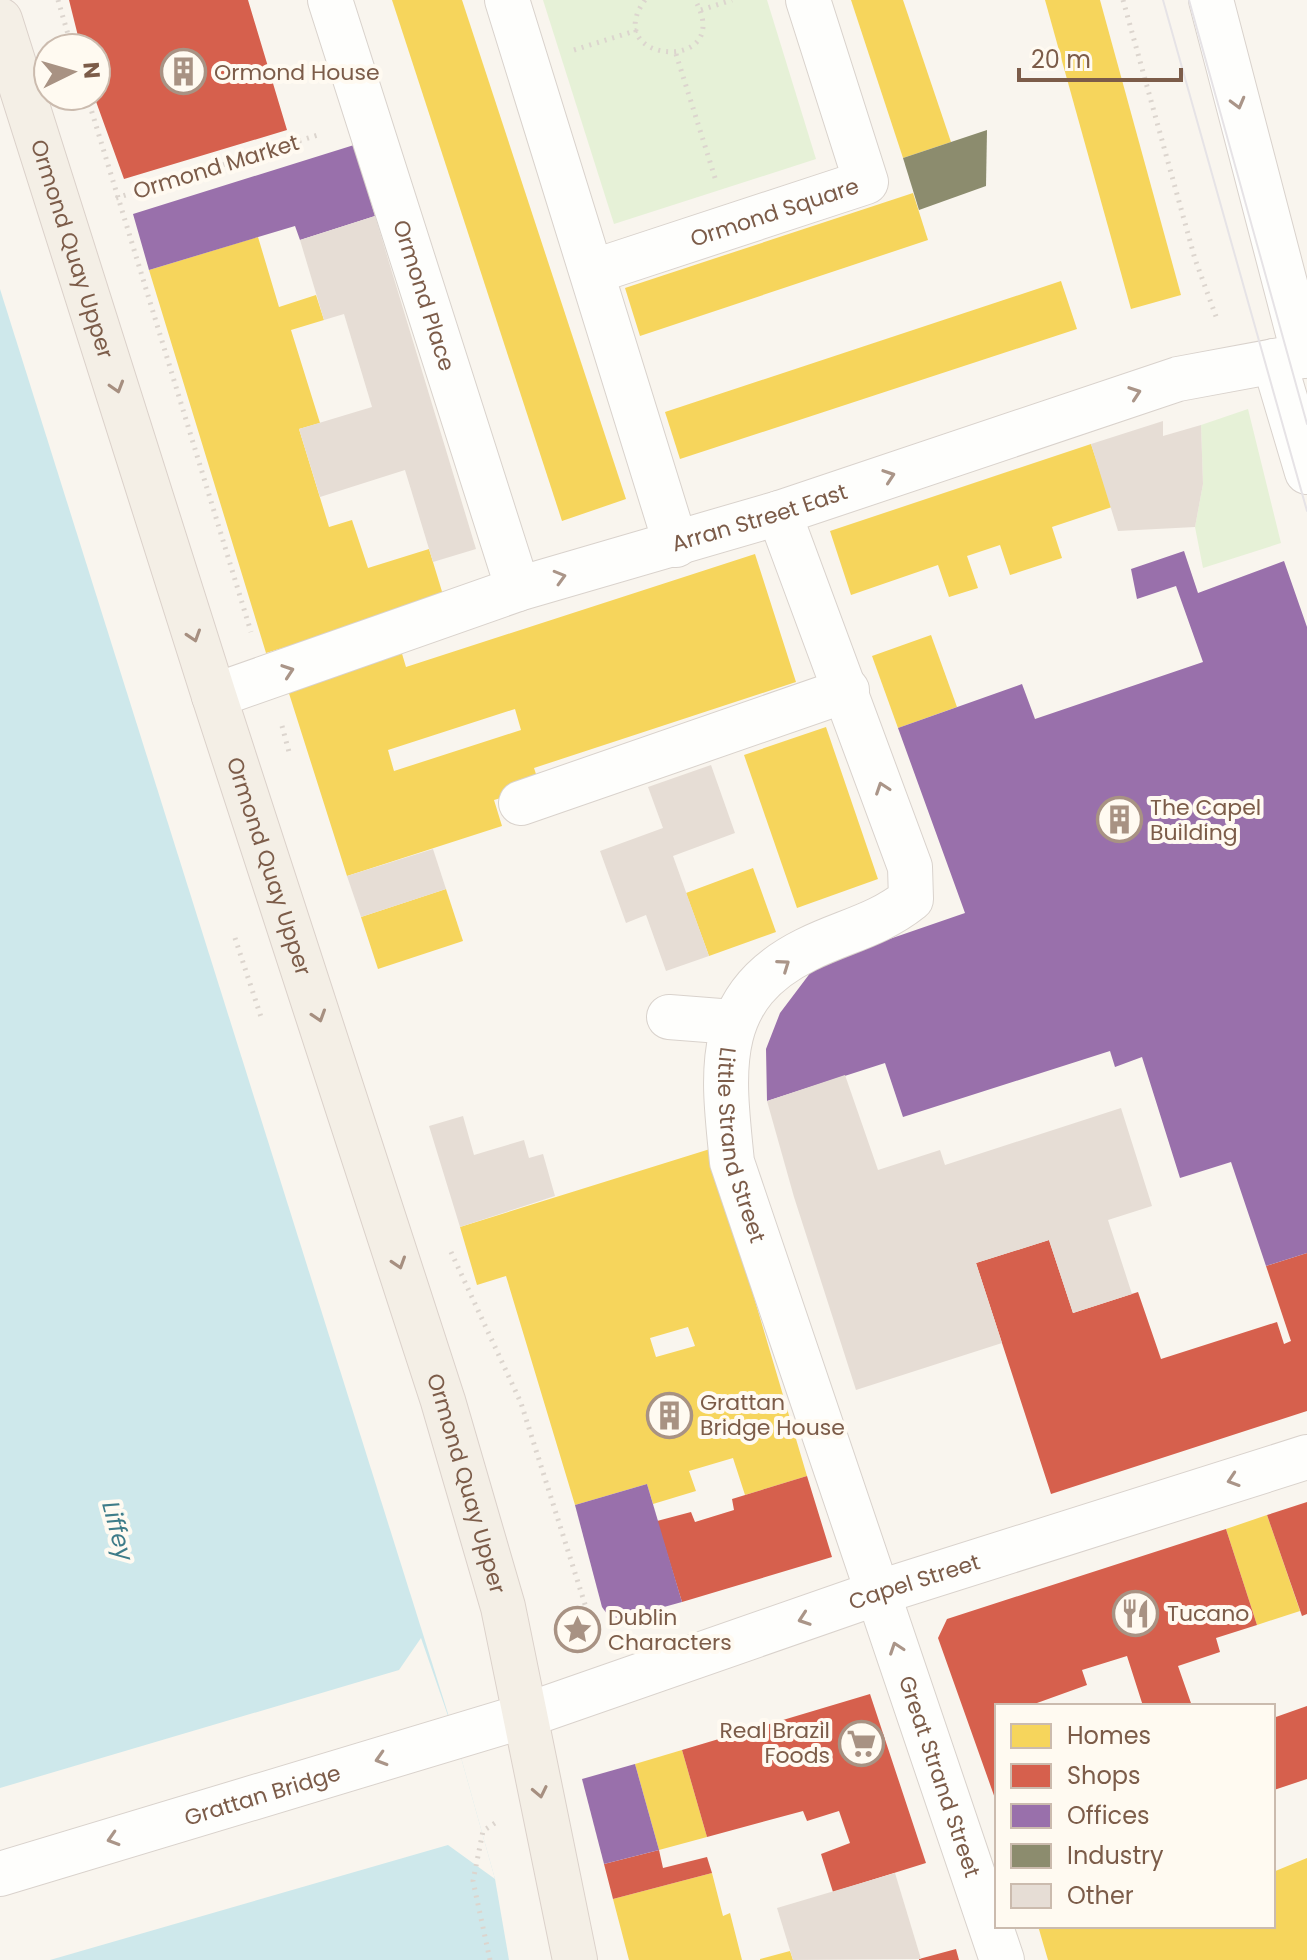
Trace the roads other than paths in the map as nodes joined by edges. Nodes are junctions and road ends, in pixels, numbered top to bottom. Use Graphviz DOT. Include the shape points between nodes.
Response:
graph roads {
  1 [pos="330,0"];
  2 [pos="507,0"];
  3 [pos="808,0"];
  4 [pos="1211,0"];
  5 [pos="0,20"];
  6 [pos="592,272"];
  7 [pos="1295,357"];
  8 [pos="1307,472"];
  9 [pos="779,513"];
  10 [pos="676,545"];
  11 [pos="518,589"];
  12 [pos="847,690"];
  13 [pos="214,696"];
  14 [pos="521,803"];
  15 [pos="669,1017"];
  16 [pos="733,1022"];
  17 [pos="1307,1457"];
  18 [pos="877,1593"];
  19 [pos="524,1716"];
  20 [pos="0,1874"];
  21 [pos="575,1960"];
  22 [pos="1002,1960"];
  1 -- 11 [label="street, Ormond Place"];
  2 -- 6 [label="street"];
  3 -- 6 [label="street, Ormond Square" via="866,182"];
  4 -- 7 [label="street, one-way"];
  5 -- 13 [label="main road, Ormond Quay Upper, one-way"];
  6 -- 10 [label="street"];
  7 -- 8 [label="street"];
  9 -- 7 [label="street, Arran Street East, one-way" via="1178,379"];
  9 -- 10 [label="street, Arran Street East"];
  9 -- 12 [label="street, Little Strand Street"];
  11 -- 10 [label="street, Arran Street East, one-way"];
  13 -- 11 [label="street, Arran Street East, one-way"];
  12 -- 14 [label="street"];
  16 -- 12 [label="street, Little Strand Street, one-way" via="760,982 794,958 885,920 911,899 910,867"];
  13 -- 19 [label="main road, Ormond Quay Upper, one-way" via="443,1401 503,1607"];
  15 -- 16 [label="street"];
  16 -- 18 [label="street, Little Strand Street" via="723,1072 732,1162"];
  17 -- 18 [label="street, Capel Street, one-way"];
  18 -- 19 [label="street, Capel Street, one-way"];
  22 -- 18 [label="street, Great Strand Street, one-way"];
  19 -- 20 [label="street, Grattan Bridge, one-way"];
  19 -- 21 [label="main road, Ormond Quay Upper, one-way"];
}
